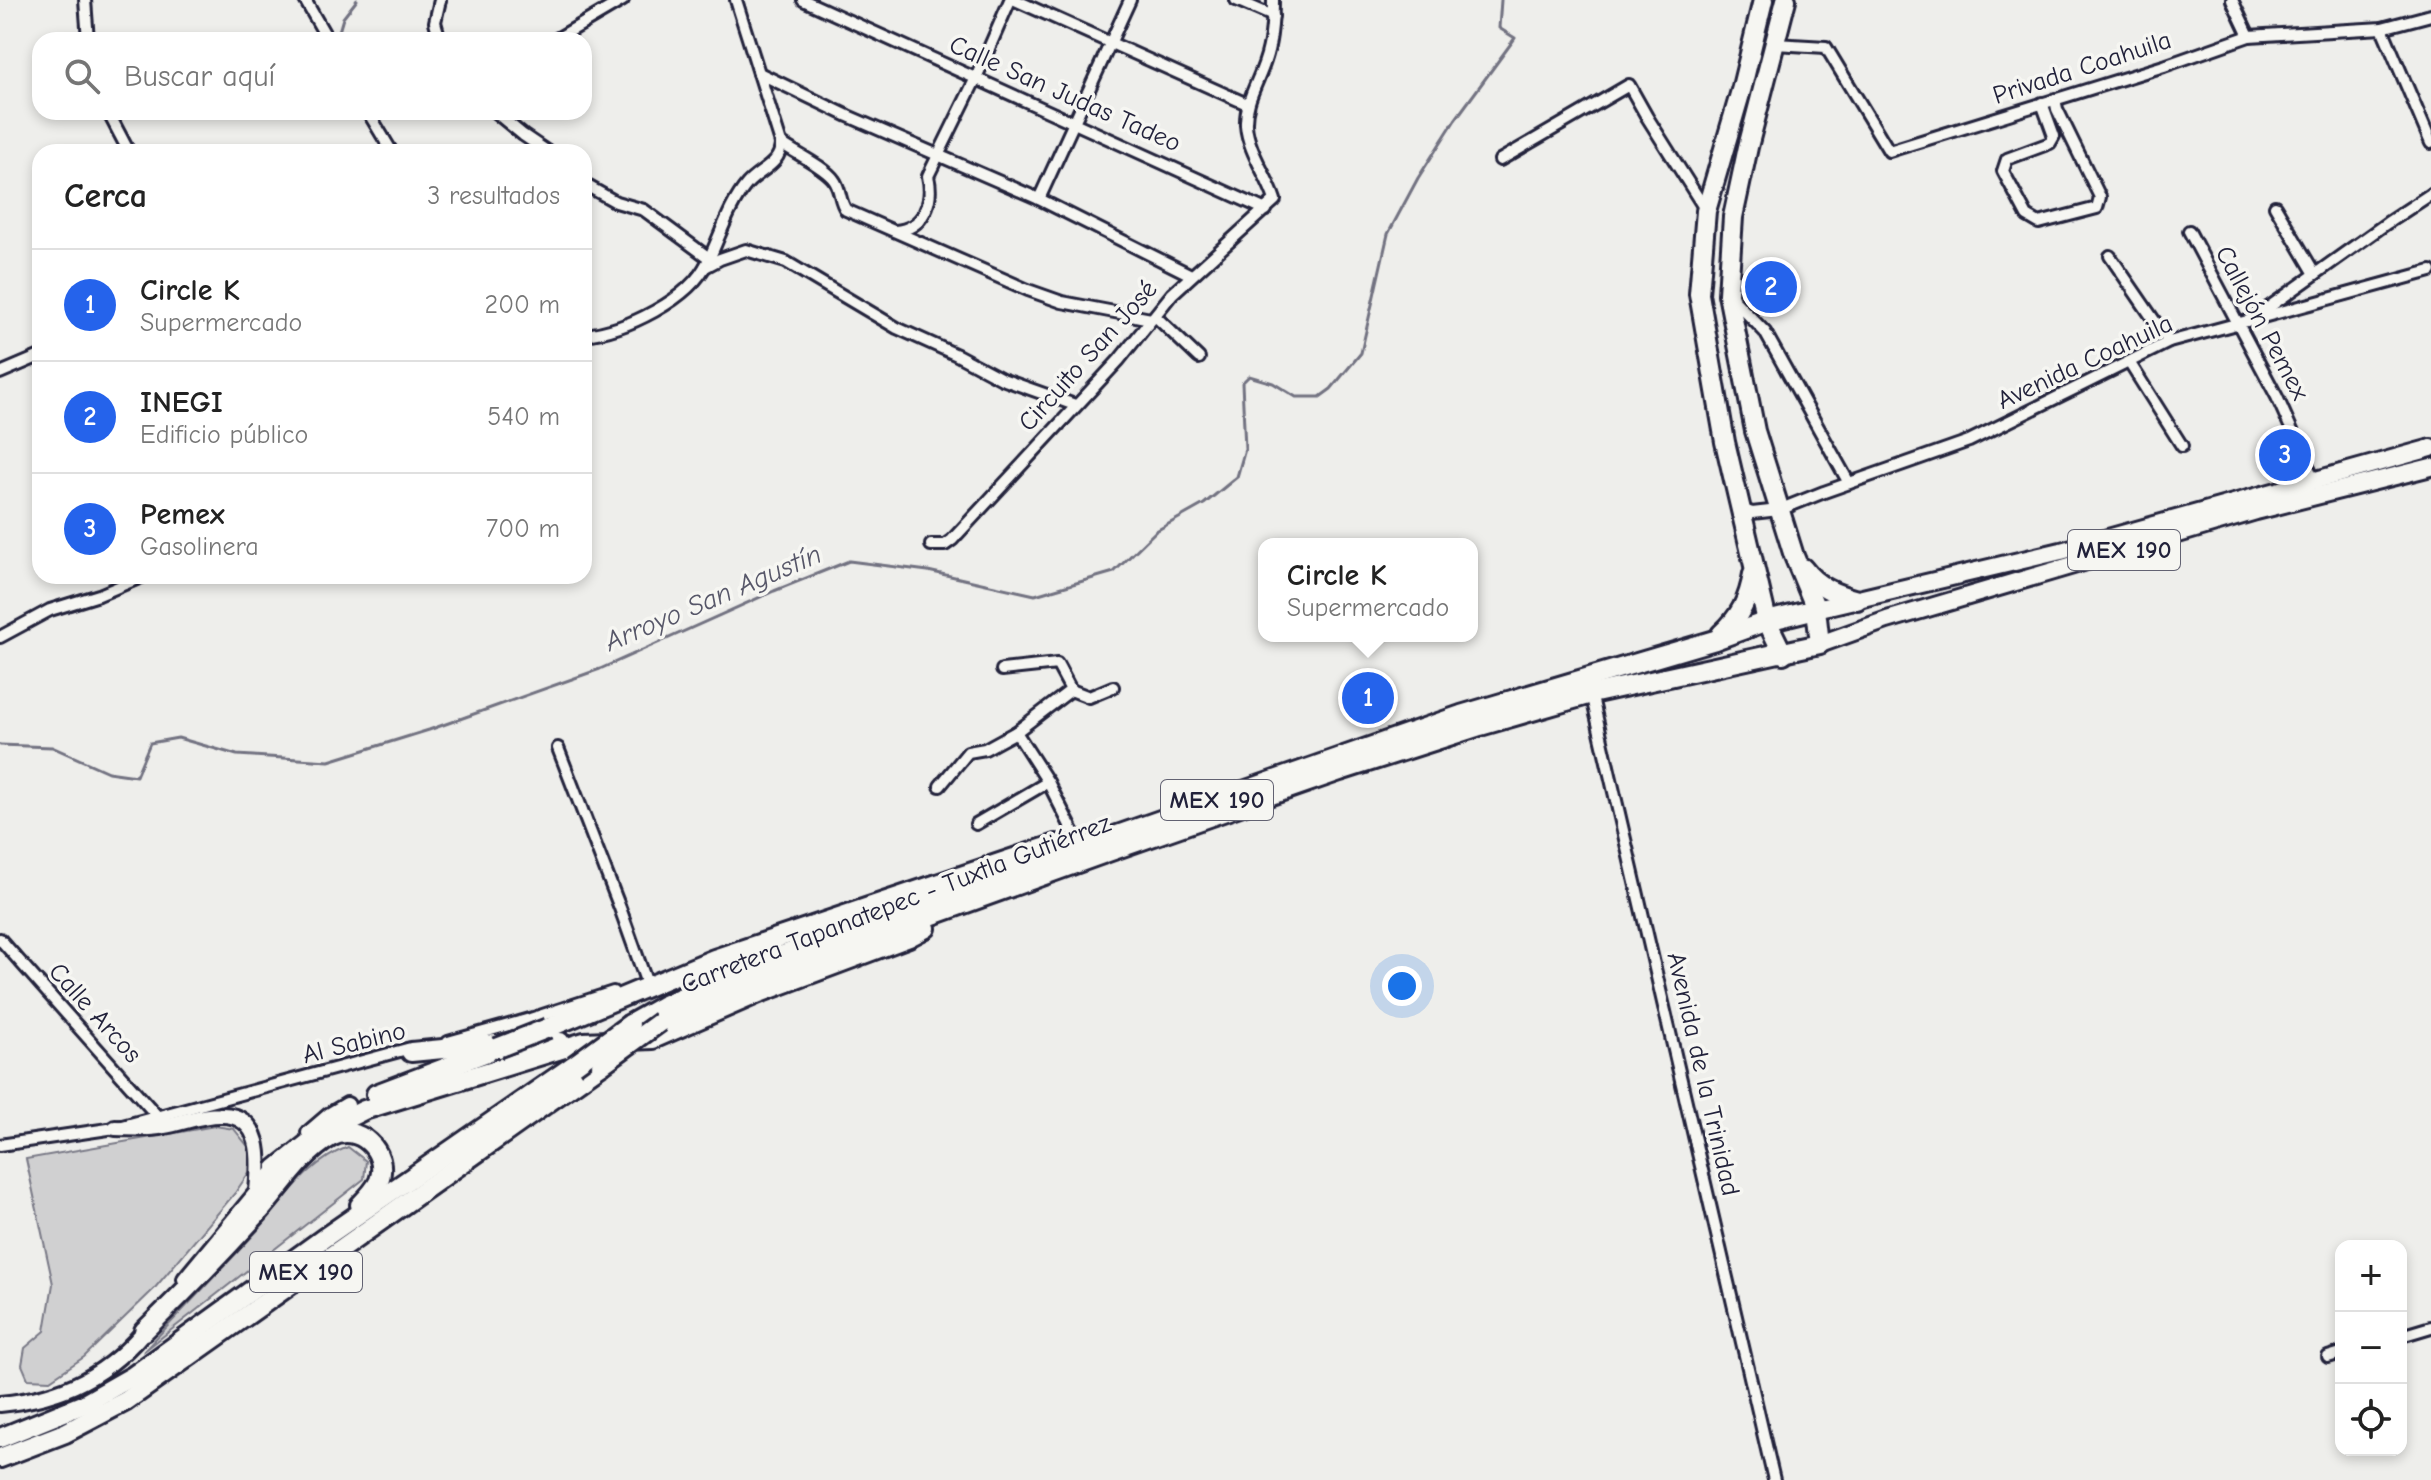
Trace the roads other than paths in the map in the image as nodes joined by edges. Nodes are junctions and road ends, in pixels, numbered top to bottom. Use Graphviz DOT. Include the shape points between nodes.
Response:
graph roads {
  1 [pos="85,0"];
  2 [pos="305,0"];
  3 [pos="441,0"];
  4 [pos="623,0"];
  5 [pos="736,0"];
  6 [pos="803,0"];
  7 [pos="1012,0"];
  8 [pos="1130,0"];
  9 [pos="1236,0"];
  10 [pos="1273,0"];
  11 [pos="1763,0"];
  12 [pos="1786,0"];
  13 [pos="2232,0"];
  14 [pos="830,5"];
  15 [pos="2431,15"];
  16 [pos="1273,16"];
  17 [pos="2382,28"];
  18 [pos="87,32"];
  19 [pos="323,32"];
  20 [pos="438,32"];
  21 [pos="569,32"];
  22 [pos="2249,36"];
  23 [pos="1110,43"];
  24 [pos="1775,44"];
  25 [pos="759,73"];
  26 [pos="976,78"];
  27 [pos="2055,99"];
  28 [pos="2042,103"];
  29 [pos="1247,104"];
  30 [pos="112,120"];
  31 [pos="373,120"];
  32 [pos="505,120"];
  33 [pos="1074,122"];
  34 [pos="781,143"];
  35 [pos="2431,143"];
  36 [pos="125,144"];
  37 [pos="387,144"];
  38 [pos="536,144"];
  39 [pos="939,156"];
  40 [pos="1500,160"];
  41 [pos="592,188"];
  42 [pos="2431,194"];
  43 [pos="1039,199"];
  44 [pos="2275,206"];
  45 [pos="1266,210"];
  46 [pos="1706,211"];
  47 [pos="893,231"];
  48 [pos="2189,231"];
  49 [pos="2110,256"];
  50 [pos="707,263"];
  51 [pos="2431,271"];
  52 [pos="2315,274"];
  53 [pos="1191,275"];
  54 [pos="1728,294"];
  55 [pos="1153,317"];
  56 [pos="2251,320"];
  57 [pos="2236,323"];
  58 [pos="592,334"];
  59 [pos="2169,342"];
  60 [pos="1199,358"];
  61 [pos="32,359"];
  62 [pos="2129,362"];
  63 [pos="0,373"];
  64 [pos="1075,405"];
  65 [pos="2182,446"];
  66 [pos="2431,448"];
  67 [pos="2431,467"];
  68 [pos="2314,480"];
  69 [pos="1849,483"];
  70 [pos="1741,509"];
  71 [pos="1779,510"];
  72 [pos="931,545"];
  73 [pos="1794,556"];
  74 [pos="1754,567"];
  75 [pos="125,584"];
  76 [pos="1857,600"];
  77 [pos="1816,609"];
  78 [pos="1767,621"];
  79 [pos="0,637"];
  80 [pos="1715,640"];
  81 [pos="1820,644"];
  82 [pos="1783,654"];
  83 [pos="1002,670"];
  84 [pos="1589,686"];
  85 [pos="1113,687"];
  86 [pos="1071,690"];
  87 [pos="1016,732"];
  88 [pos="558,748"];
  89 [pos="1048,782"];
  90 [pos="940,786"];
  91 [pos="976,824"];
  92 [pos="1076,837"];
  93 [pos="1106,839"];
  94 [pos="983,897"];
  95 [pos="0,939"];
  96 [pos="714,959"];
  97 [pos="646,981"];
  98 [pos="584,1042"];
  99 [pos="411,1052"];
  100 [pos="347,1105"];
  101 [pos="158,1117"];
  102 [pos="115,1128"];
  103 [pos="0,1145"];
  104 [pos="276,1169"];
  105 [pos="257,1191"];
  106 [pos="324,1238"];
  107 [pos="2431,1327"];
  108 [pos="144,1331"];
  109 [pos="2407,1334"];
  110 [pos="2335,1355"];
  111 [pos="2328,1357"];
  112 [pos="0,1404"];
  113 [pos="0,1438"];
  114 [pos="0,1458"];
  115 [pos="1774,1480"];
  1 -- 18 [label="street"];
  2 -- 19 [label="street"];
  3 -- 20 [label="street"];
  4 -- 21 [label="street"];
  5 -- 25 [label="street"];
  6 -- 14 [label="street, Calle San Judas Tadeo"];
  7 -- 23 [label="street"];
  7 -- 26 [label="street"];
  8 -- 23 [label="street"];
  9 -- 16 [label="street"];
  10 -- 16 [label="street"];
  11 -- 46 [label="highway"];
  12 -- 24 [label="highway"];
  13 -- 22 [label="street"];
  14 -- 26 [label="street, Calle San Judas Tadeo"];
  15 -- 17 [label="street, Privada Coahuila"];
  16 -- 29 [label="street" via="1265,63"];
  17 -- 22 [label="street, Privada Coahuila"];
  17 -- 35 [label="street"];
  22 -- 27 [label="street, Privada Coahuila"];
  23 -- 29 [label="street"];
  23 -- 33 [label="street"];
  24 -- 28 [label="street, Privada Coahuila" via="1826,47 1889,151"];
  24 -- 54 [label="highway" via="1733,217"];
  25 -- 34 [label="street"];
  25 -- 39 [label="street"];
  26 -- 33 [label="street, Calle San Judas Tadeo"];
  26 -- 39 [label="street"];
  27 -- 28 [label="street, Privada Coahuila"];
  27 -- 28 [label="street" via="2100,197 2097,208 2039,223 2027,216 2003,171 2007,159 2050,143 2054,136"];
  29 -- 45 [label="street, Circuito San José" via="1250,143 1275,200"];
  30 -- 36 [label="street"];
  31 -- 37 [label="street"];
  32 -- 38 [label="street"];
  33 -- 43 [label="street"];
  33 -- 45 [label="street, Calle San Judas Tadeo"];
  34 -- 47 [label="street" via="833,177 846,210"];
  34 -- 50 [label="street" via="781,153 770,166 747,183"];
  39 -- 43 [label="street"];
  39 -- 47 [label="street" via="928,176 932,192 925,211 907,231"];
  40 -- 46 [label="street" via="1629,85"];
  41 -- 50 [label="street" via="644,210"];
  42 -- 52 [label="street, Avenida Coahuila"];
  43 -- 53 [label="street"];
  44 -- 52 [label="street"];
  45 -- 53 [label="street, Circuito San José"];
  46 -- 70 [label="highway" via="1699,294"];
  47 -- 55 [label="street" via="1062,302"];
  48 -- 57 [label="street, Callejón Pemex"];
  49 -- 59 [label="street"];
  50 -- 58 [label="street" via="650,314"];
  50 -- 64 [label="street" via="746,250 786,262 897,328 1002,379"];
  51 -- 56 [label="street"];
  52 -- 56 [label="street, Avenida Coahuila"];
  53 -- 55 [label="street, Circuito San José"];
  54 -- 69 [label="street" via="1765,332"];
  54 -- 71 [label="highway" via="1755,431"];
  55 -- 60 [label="street"];
  55 -- 64 [label="street, Circuito San José"];
  56 -- 57 [label="street, Avenida Coahuila"];
  57 -- 59 [label="street, Avenida Coahuila"];
  57 -- 68 [label="street, Callejón Pemex"];
  59 -- 62 [label="street, Avenida Coahuila"];
  61 -- 63 [label="street"];
  62 -- 65 [label="street"];
  62 -- 69 [label="street, Avenida Coahuila" via="1969,441"];
  64 -- 72 [label="street, Circuito San José" via="952,540"];
  66 -- 68 [label="main road, MEX 190"];
  67 -- 81 [label="main road, MEX 190" via="2256,511"];
  68 -- 76 [label="main road, MEX 190" via="2061,551"];
  69 -- 71 [label="street, Avenida Coahuila"];
  70 -- 71 [label="street"];
  70 -- 74 [label="highway"];
  71 -- 73 [label="highway"];
  73 -- 76 [label="highway" via="1810,578 1832,593"];
  73 -- 77 [label="highway"];
  74 -- 78 [label="highway"];
  74 -- 80 [label="highway" via="1743,608"];
  75 -- 79 [label="street" via="50,610"];
  76 -- 77 [label="main road, MEX 190"];
  77 -- 78 [label="highway, Carretera Tapanatepec - Tuxtla Gutiérrez / MEX 190"];
  77 -- 81 [label="highway"];
  78 -- 80 [label="highway, Carretera Tapanatepec - Tuxtla Gutiérrez / MEX 190"];
  78 -- 82 [label="highway"];
  80 -- 84 [label="highway, Carretera Tapanatepec - Tuxtla Gutiérrez / MEX 190"];
  81 -- 82 [label="highway, Carretera Tapanatepec - Tuxtla Gutiérrez / MEX 190"];
  82 -- 84 [label="highway, Carretera Tapanatepec - Tuxtla Gutiérrez / MEX 190"];
  83 -- 86 [label="street" via="1057,664"];
  84 -- 93 [label="highway, Carretera Tapanatepec - Tuxtla Gutiérrez / MEX 190" via="1461,715"];
  84 -- 94 [label="highway, Carretera Tapanatepec - Tuxtla Gutiérrez / MEX 190"];
  84 -- 115 [label="street, Avenida de la Trinidad"];
  85 -- 86 [label="street" via="1089,697"];
  86 -- 87 [label="street"];
  87 -- 89 [label="street"];
  87 -- 90 [label="street" via="968,752"];
  88 -- 97 [label="street"];
  89 -- 91 [label="street"];
  89 -- 92 [label="street"];
  92 -- 93 [label="highway, MEX 190"];
  92 -- 96 [label="highway, MEX 190"];
  93 -- 106 [label="highway, Carretera Tapanatepec - Tuxtla Gutiérrez / MEX 190, bridge" via="744,969 662,1006"];
  94 -- 98 [label="highway" via="909,937 653,1039"];
  94 -- 114 [label="highway, Carretera Tapanatepec - Tuxtla Gutiérrez / MEX 190, bridge" via="752,980 660,1022 126,1401 65,1433"];
  95 -- 101 [label="street, Calle Arcos"];
  96 -- 97 [label="street, Al Sabino"];
  96 -- 100 [label="highway, MEX 190, bridge"];
  97 -- 99 [label="street, Al Sabino"];
  98 -- 99 [label="highway"];
  98 -- 104 [label="highway" via="364,1110 326,1129"];
  99 -- 101 [label="street, Al Sabino"];
  100 -- 104 [label="main road, MEX 190" via="315,1127"];
  101 -- 102 [label="street, Al Sabino"];
  102 -- 103 [label="street, Al Sabino"];
  102 -- 105 [label="main road" via="161,1127 221,1115 238,1119 258,1143"];
  104 -- 105 [label="main road, MEX 190"];
  105 -- 108 [label="main road, MEX 190"];
  106 -- 108 [label="highway" via="378,1183 379,1155 356,1133 332,1136 300,1163"];
  106 -- 113 [label="highway, Carretera Tapanatepec - Tuxtla Gutiérrez / MEX 190" via="113,1389"];
  107 -- 109 [label="street"];
  108 -- 112 [label="main road, MEX 190" via="103,1369 76,1385 46,1397"];
  110 -- 111 [label="street"];
}
